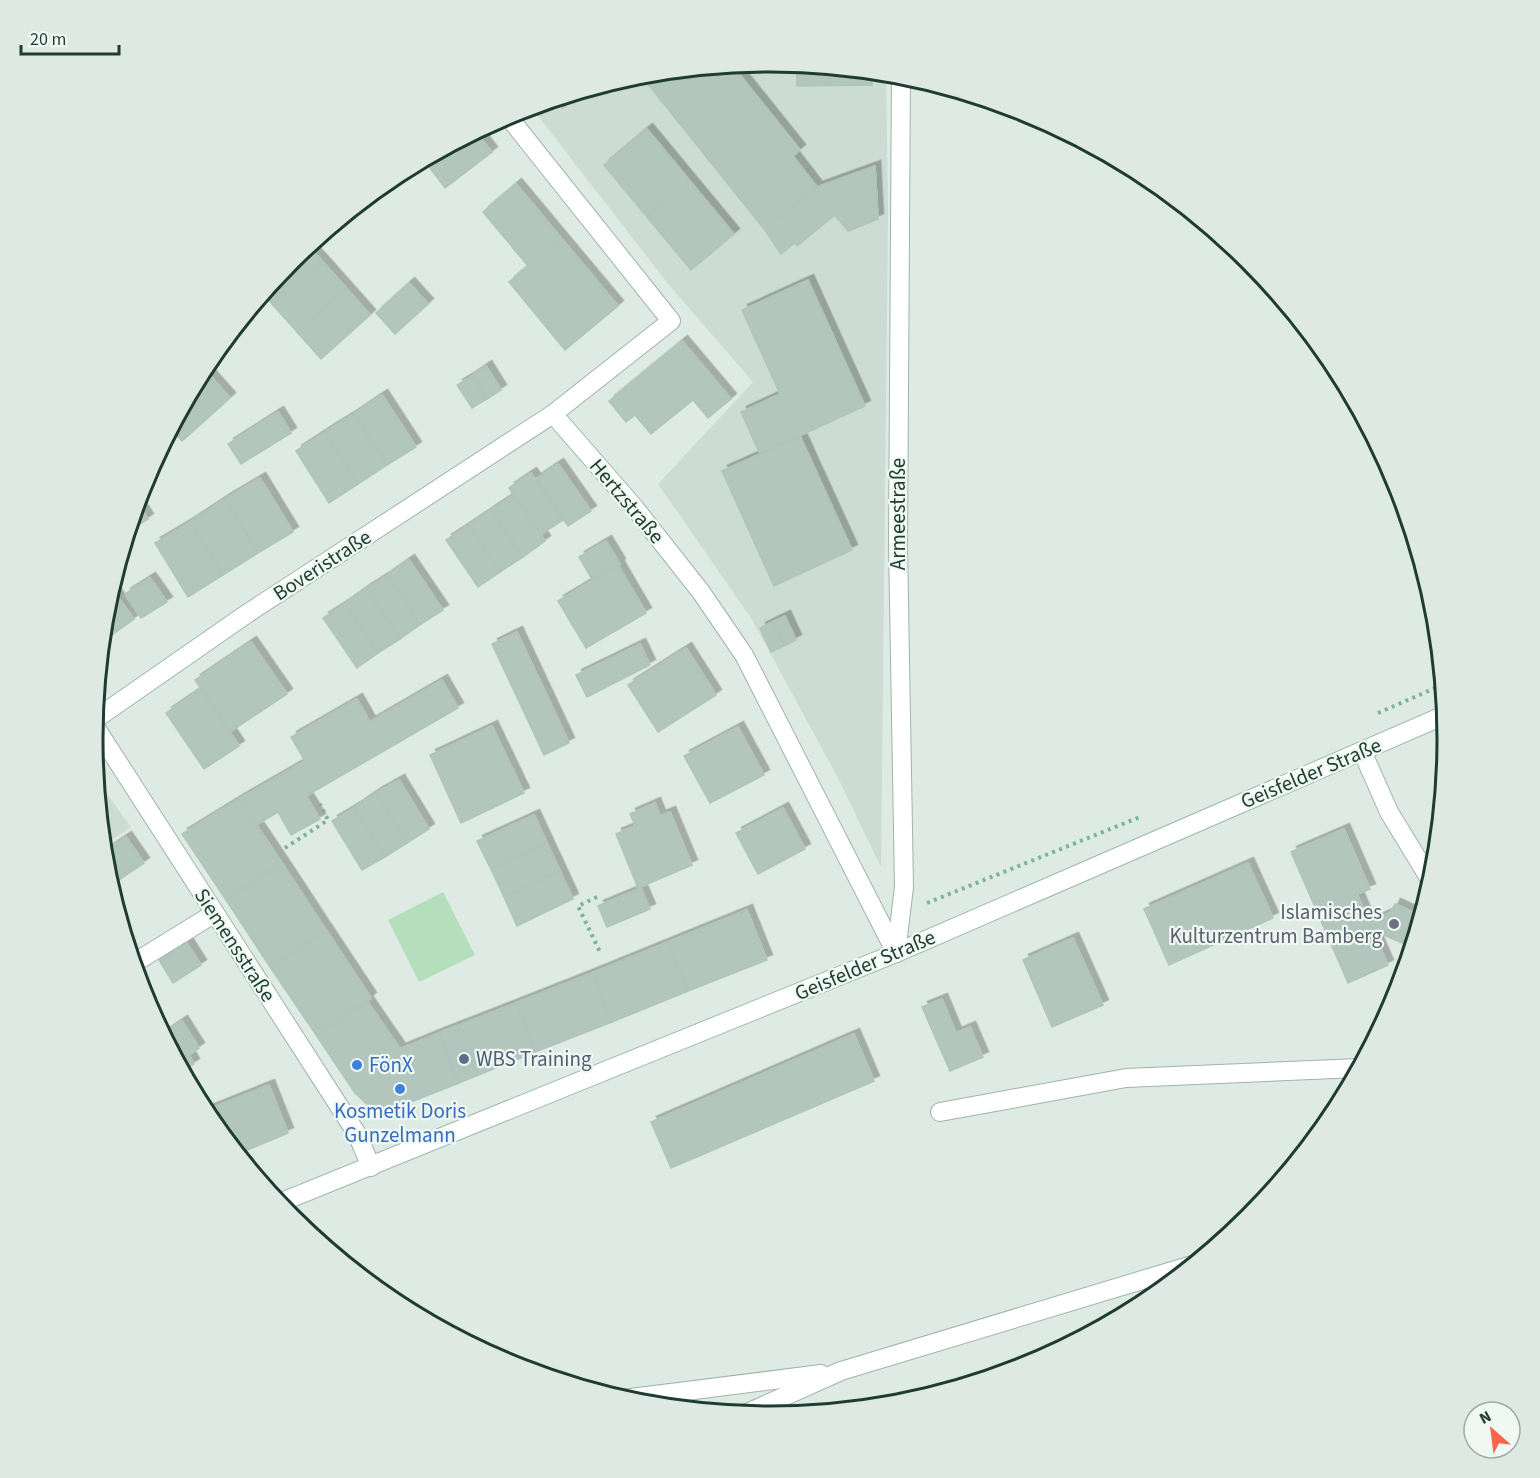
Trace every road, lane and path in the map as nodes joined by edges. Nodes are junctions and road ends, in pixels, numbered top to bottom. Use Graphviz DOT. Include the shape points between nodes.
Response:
graph roads {
  1 [pos="901,85"];
  2 [pos="514,124"];
  3 [pos="553,414"];
  4 [pos="1435,688"];
  5 [pos="104,716"];
  6 [pos="1368,718"];
  7 [pos="1437,719"];
  8 [pos="103,737"];
  9 [pos="1362,751"];
  10 [pos="320,804"];
  11 [pos="1142,816"];
  12 [pos="285,848"];
  13 [pos="1424,869"];
  14 [pos="597,897"];
  15 [pos="215,913"];
  16 [pos="901,913"];
  17 [pos="600,952"];
  18 [pos="896,953"];
  19 [pos="140,959"];
  20 [pos="1350,1068"];
  21 [pos="940,1112"];
  22 [pos="371,1167"];
  23 [pos="288,1200"];
  24 [pos="1172,1271"];
  25 [pos="841,1371"];
  26 [pos="653,1395"];
  27 [pos="763,1406"];
  1 -- 16 [label="street, Armeestraße" via="897,340 904,887"];
  2 -- 3 [label="street" via="671,321"];
  3 -- 5 [label="street, Boveristraße" via="248,613"];
  3 -- 18 [label="street, Hertzstraße" via="701,591 744,655"];
  4 -- 6 [label="path"];
  7 -- 9 [label="street, Geisfelder Straße"];
  8 -- 15 [label="street, Siemensstraße"];
  9 -- 13 [label="street" via="1389,812"];
  9 -- 18 [label="street, Geisfelder Straße"];
  10 -- 12 [label="path" via="328,820"];
  11 -- 16 [label="path"];
  14 -- 17 [label="path" via="578,906"];
  15 -- 19 [label="street"];
  15 -- 22 [label="street, Siemensstraße" via="357,1134"];
  16 -- 18 [label="street, Armeestraße"];
  18 -- 22 [label="street, Geisfelder Straße"];
  20 -- 21 [label="street" via="1126,1078"];
  22 -- 23 [label="street, Geisfelder Straße"];
  24 -- 25 [label="street"];
  25 -- 26 [label="street"];
  25 -- 27 [label="street"];
}
